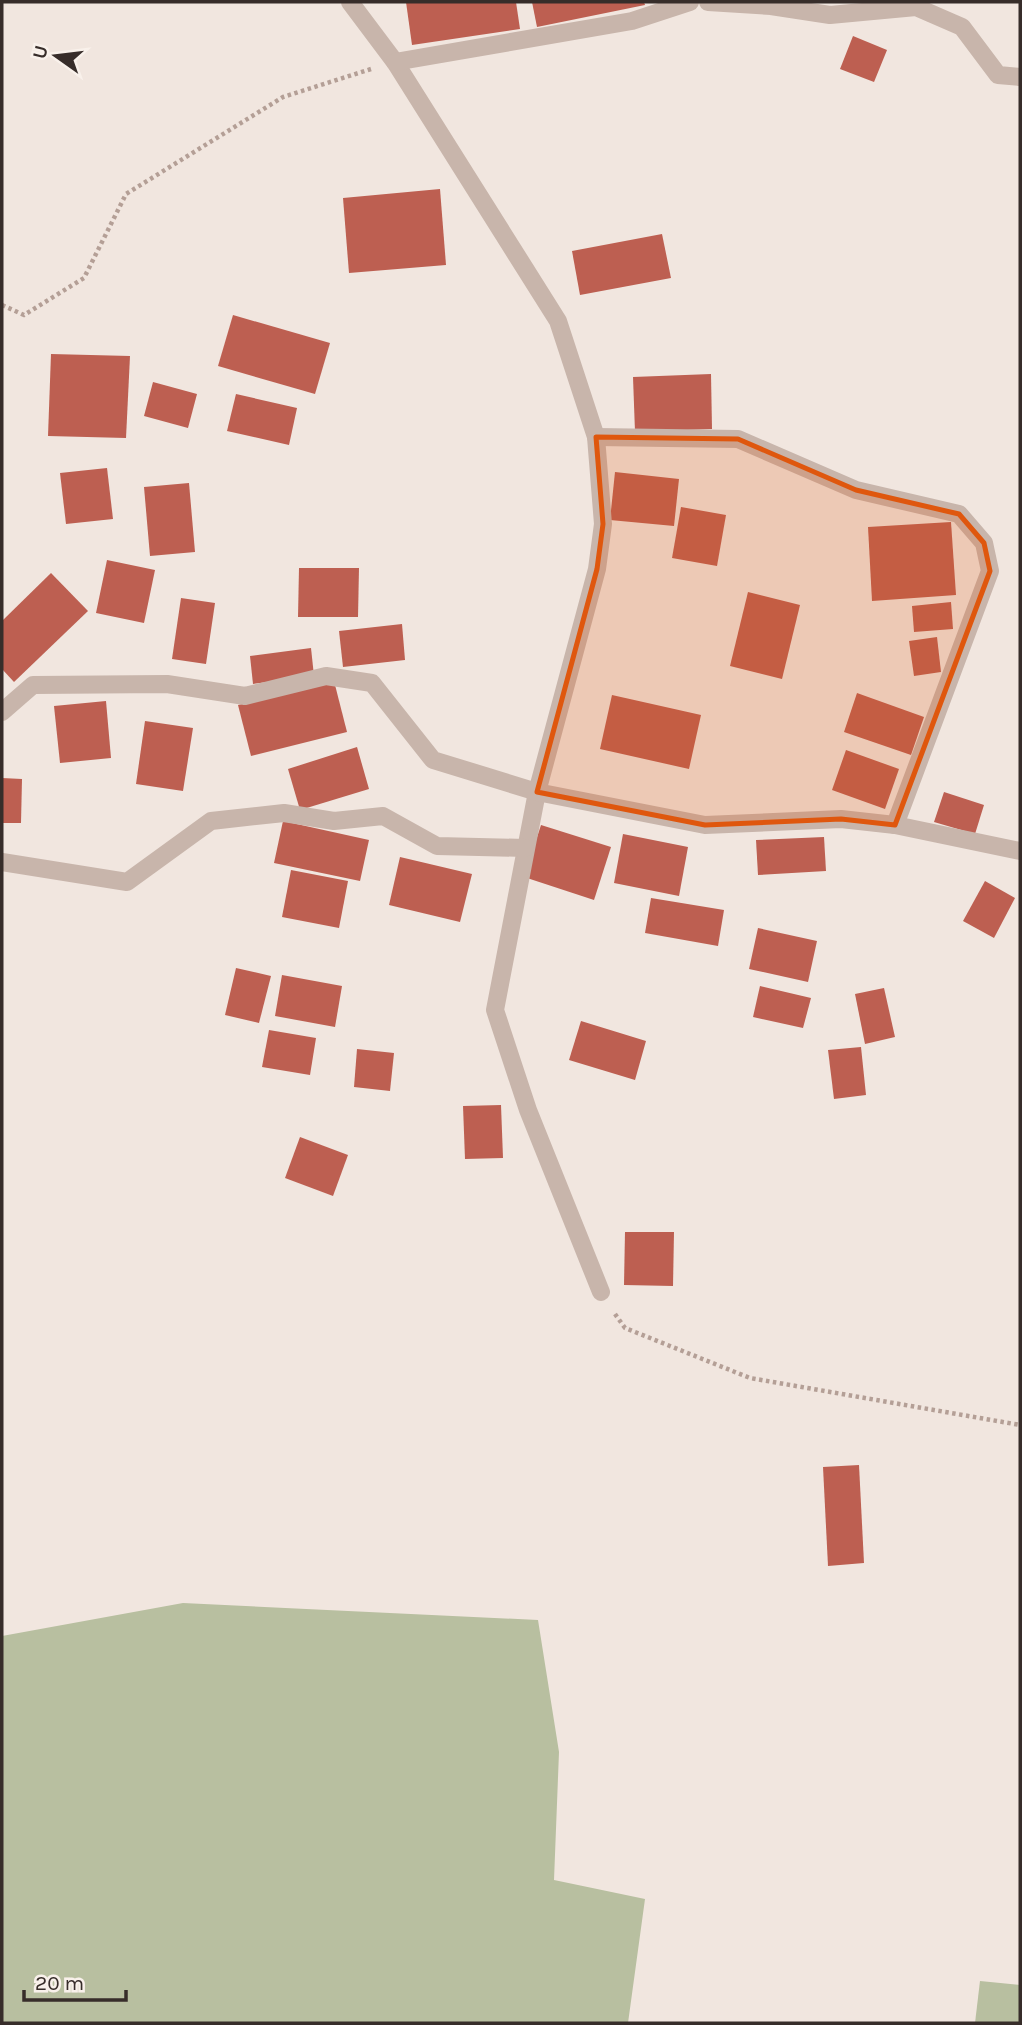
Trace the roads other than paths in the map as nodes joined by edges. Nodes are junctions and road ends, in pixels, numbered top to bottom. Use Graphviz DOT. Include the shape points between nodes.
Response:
graph roads {
  1 [pos="350,2"];
  2 [pos="690,2"];
  3 [pos="708,2"];
  4 [pos="395,62"];
  5 [pos="1020,78"];
  6 [pos="596,436"];
  7 [pos="2,712"];
  8 [pos="537,792"];
  9 [pos="894,825"];
  10 [pos="525,848"];
  11 [pos="1020,850"];
  12 [pos="2,862"];
  13 [pos="601,1292"];
  1 -- 4 [label="street"];
  2 -- 4 [label="street" via="632,21"];
  3 -- 5 [label="street" via="830,15 916,8 961,27 998,75"];
  4 -- 6 [label="street" via="558,321"];
  6 -- 8 [label="street" via="603,524 597,569"];
  6 -- 9 [label="street" via="738,439 856,490 959,514 984,542 990,571"];
  7 -- 8 [label="street" via="33,685 167,684 245,696 326,676 360,681 372,683 433,760"];
  8 -- 9 [label="street" via="705,825 841,819"];
  8 -- 10 [label="street"];
  9 -- 11 [label="street"];
  10 -- 12 [label="street" via="437,846 383,816 334,821 284,813 211,821 127,883"];
  10 -- 13 [label="street" via="495,1010 528,1110"];
}
